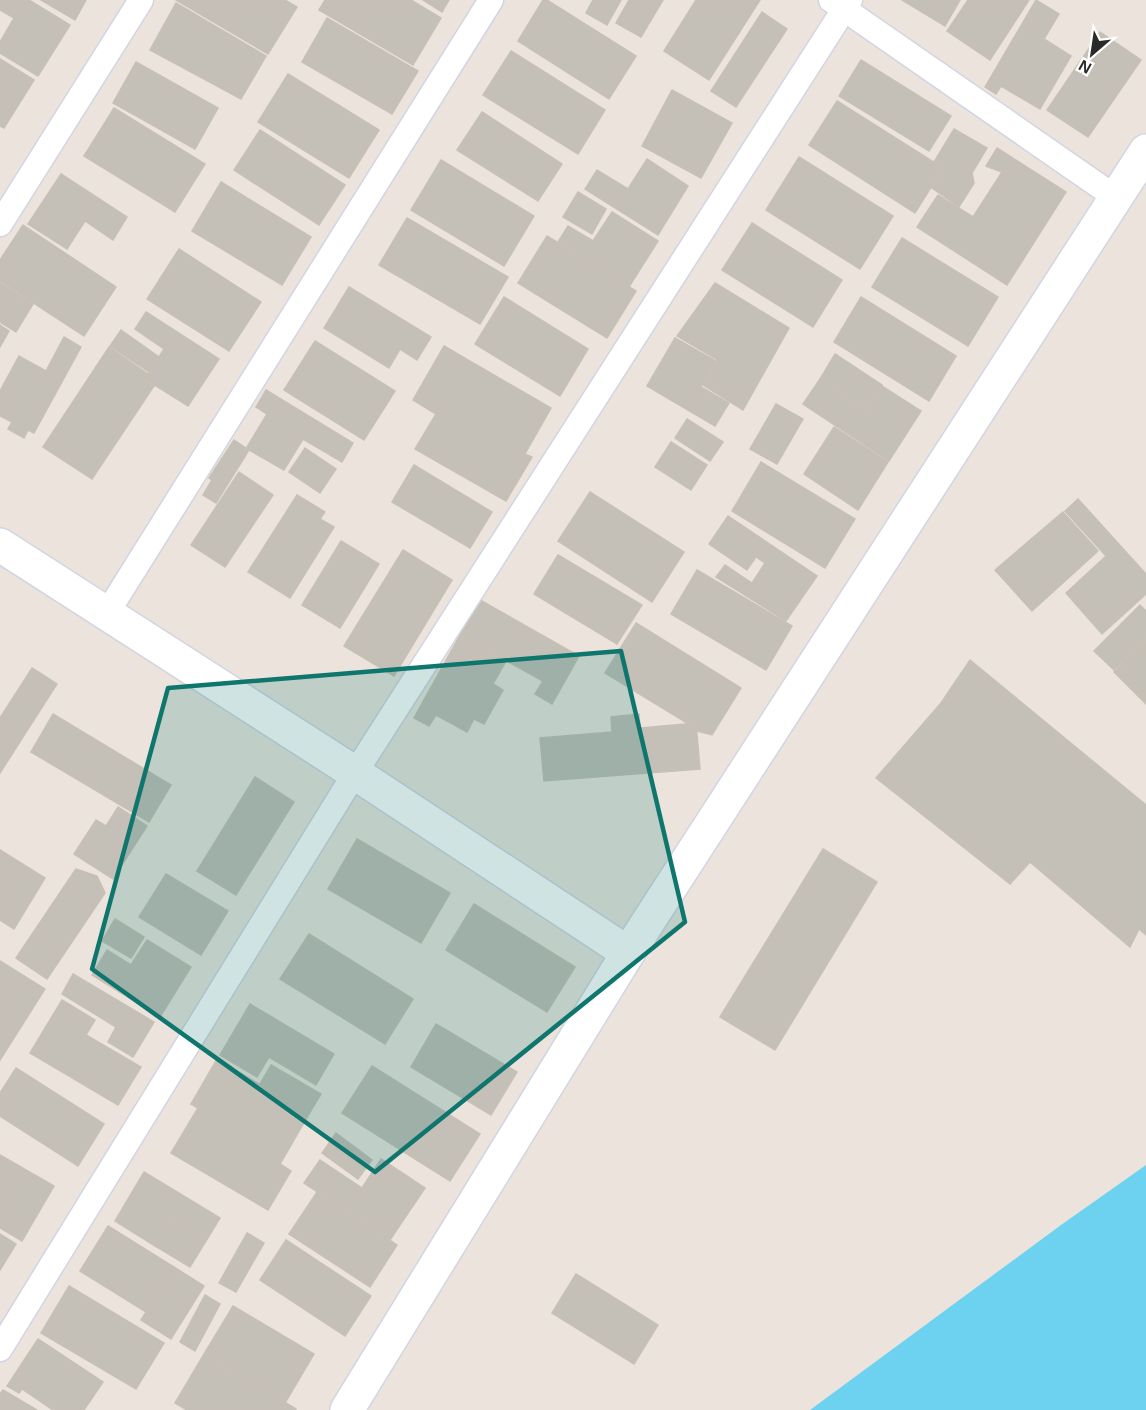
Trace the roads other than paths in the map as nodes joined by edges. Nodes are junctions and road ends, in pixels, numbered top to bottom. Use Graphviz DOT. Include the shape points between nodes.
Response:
graph roads {
  1 [pos="141,0"];
  2 [pos="491,0"];
  3 [pos="842,3"];
  4 [pos="1146,151"];
  5 [pos="1115,197"];
  6 [pos="0,224"];
  7 [pos="0,545"];
  8 [pos="107,613"];
  9 [pos="356,773"];
  10 [pos="628,953"];
  11 [pos="0,1349"];
  12 [pos="347,1410"];
  1 -- 6 [label="street"];
  2 -- 8 [label="street"];
  3 -- 5 [label="street"];
  3 -- 9 [label="street"];
  4 -- 5 [label="street"];
  5 -- 10 [label="street"];
  7 -- 8 [label="street"];
  8 -- 9 [label="street"];
  9 -- 10 [label="street"];
  9 -- 11 [label="street"];
  10 -- 12 [label="street"];
}
